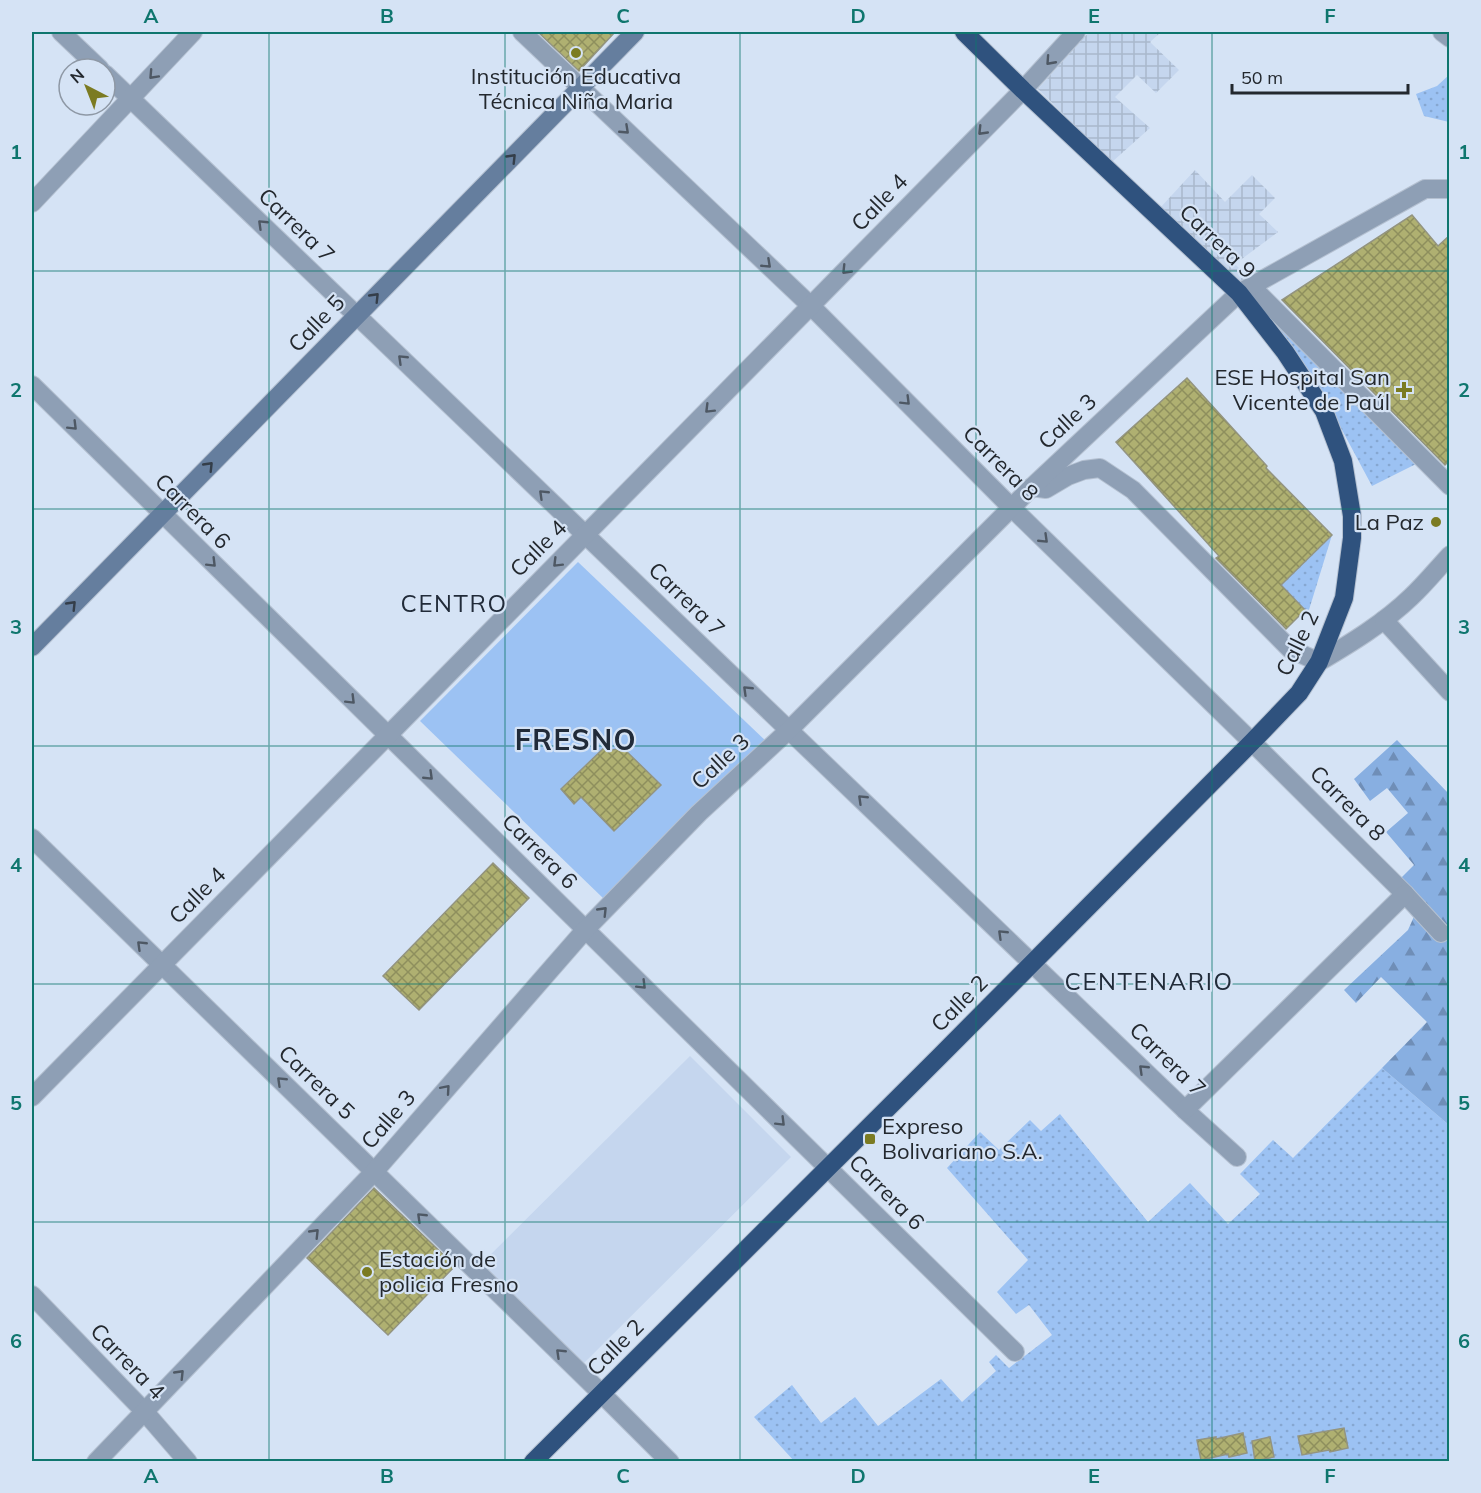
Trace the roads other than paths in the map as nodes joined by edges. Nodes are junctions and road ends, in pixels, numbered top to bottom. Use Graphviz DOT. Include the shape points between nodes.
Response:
graph roads {
  1 [pos="61,32"];
  2 [pos="193,32"];
  3 [pos="522,32"];
  4 [pos="635,32"];
  5 [pos="964,32"];
  6 [pos="1076,32"];
  7 [pos="1442,32"];
  8 [pos="1449,38"];
  9 [pos="87,57"];
  10 [pos="117,86"];
  11 [pos="580,88"];
  12 [pos="1023,90"];
  13 [pos="131,99"];
  14 [pos="1449,189"];
  15 [pos="32,203"];
  16 [pos="1246,290"];
  17 [pos="811,306"];
  18 [pos="357,315"];
  19 [pos="32,385"];
  20 [pos="1449,486"];
  21 [pos="1032,487"];
  22 [pos="1011,507"];
  23 [pos="162,514"];
  24 [pos="585,535"];
  25 [pos="1352,538"];
  26 [pos="1449,555"];
  27 [pos="1384,620"];
  28 [pos="32,647"];
  29 [pos="1319,662"];
  30 [pos="1449,692"];
  31 [pos="789,730"];
  32 [pos="387,735"];
  33 [pos="1252,742"];
  34 [pos="32,838"];
  35 [pos="1406,894"];
  36 [pos="585,930"];
  37 [pos="1441,933"];
  38 [pos="1032,963"];
  39 [pos="162,965"];
  40 [pos="32,1097"];
  41 [pos="1185,1110"];
  42 [pos="1237,1157"];
  43 [pos="828,1168"];
  44 [pos="374,1172"];
  45 [pos="32,1295"];
  46 [pos="1015,1352"];
  47 [pos="602,1394"];
  48 [pos="144,1411"];
  49 [pos="96,1461"];
  50 [pos="188,1461"];
  51 [pos="533,1461"];
  52 [pos="670,1461"];
  1 -- 9 [label="street"];
  2 -- 13 [label="street, one-way"];
  3 -- 11 [label="street, Carrera 8"];
  4 -- 11 [label="street, Calle 5"];
  5 -- 12 [label="highway, Carrera 9"];
  6 -- 12 [label="street, Calle 4, one-way"];
  7 -- 8 [label="street"];
  10 -- 13 [label="street, Carrera 7"];
  11 -- 17 [label="street, Carrera 8, one-way"];
  18 -- 11 [label="street, Calle 5, one-way"];
  12 -- 16 [label="highway, Carrera 9"];
  12 -- 17 [label="street, Calle 4, one-way"];
  13 -- 15 [label="street"];
  18 -- 13 [label="street, Carrera 7, one-way"];
  14 -- 16 [label="street, Calle 3" via="1425,189"];
  16 -- 20 [label="street"];
  16 -- 21 [label="street, Calle 3"];
  16 -- 25 [label="highway, Carrera 9" via="1324,411 1343,461"];
  17 -- 22 [label="street, Carrera 8, one-way"];
  17 -- 24 [label="street, Calle 4, one-way"];
  23 -- 18 [label="street, Calle 5, one-way"];
  24 -- 18 [label="street, Carrera 7, one-way"];
  19 -- 23 [label="street, Carrera 6, one-way"];
  21 -- 22 [label="street, Calle 3"];
  21 -- 29 [label="street" via="1046,489 1068,476 1100,468 1133,490 1290,649"];
  22 -- 31 [label="street, Calle 3"];
  22 -- 33 [label="street, Carrera 8, one-way"];
  28 -- 23 [label="street, Calle 5, one-way"];
  23 -- 32 [label="street, Carrera 6, one-way"];
  31 -- 24 [label="street, Carrera 7, one-way"];
  24 -- 32 [label="street, Calle 4, one-way"];
  25 -- 29 [label="highway, Calle 2" via="1344,598"];
  26 -- 27 [label="street"];
  27 -- 29 [label="street"];
  27 -- 30 [label="street"];
  29 -- 33 [label="highway, Calle 2" via="1299,693"];
  36 -- 31 [label="street, Calle 3, one-way" via="699,813"];
  38 -- 31 [label="street, Carrera 7, one-way"];
  32 -- 36 [label="street, Carrera 6, one-way"];
  32 -- 39 [label="street, Calle 4"];
  33 -- 35 [label="street, Carrera 8"];
  33 -- 38 [label="highway, Calle 2"];
  39 -- 34 [label="street, Carrera 5, one-way"];
  35 -- 37 [label="street, Carrera 8"];
  35 -- 41 [label="street"];
  36 -- 43 [label="street, Carrera 6, one-way"];
  44 -- 36 [label="street, Calle 3, one-way"];
  41 -- 38 [label="street, Carrera 7, one-way"];
  38 -- 43 [label="highway, Calle 2"];
  39 -- 40 [label="street, Calle 4"];
  44 -- 39 [label="street, Carrera 5, one-way"];
  41 -- 42 [label="street, Carrera 7"];
  43 -- 46 [label="street, Carrera 6"];
  43 -- 47 [label="highway, Calle 2"];
  47 -- 44 [label="street, Carrera 5, one-way"];
  48 -- 44 [label="street, Calle 3, one-way"];
  45 -- 48 [label="street, Carrera 4"];
  47 -- 51 [label="highway, Calle 2"];
  47 -- 52 [label="street, Carrera 5"];
  48 -- 49 [label="street, Calle 3"];
  48 -- 50 [label="street, Carrera 4"];
}
